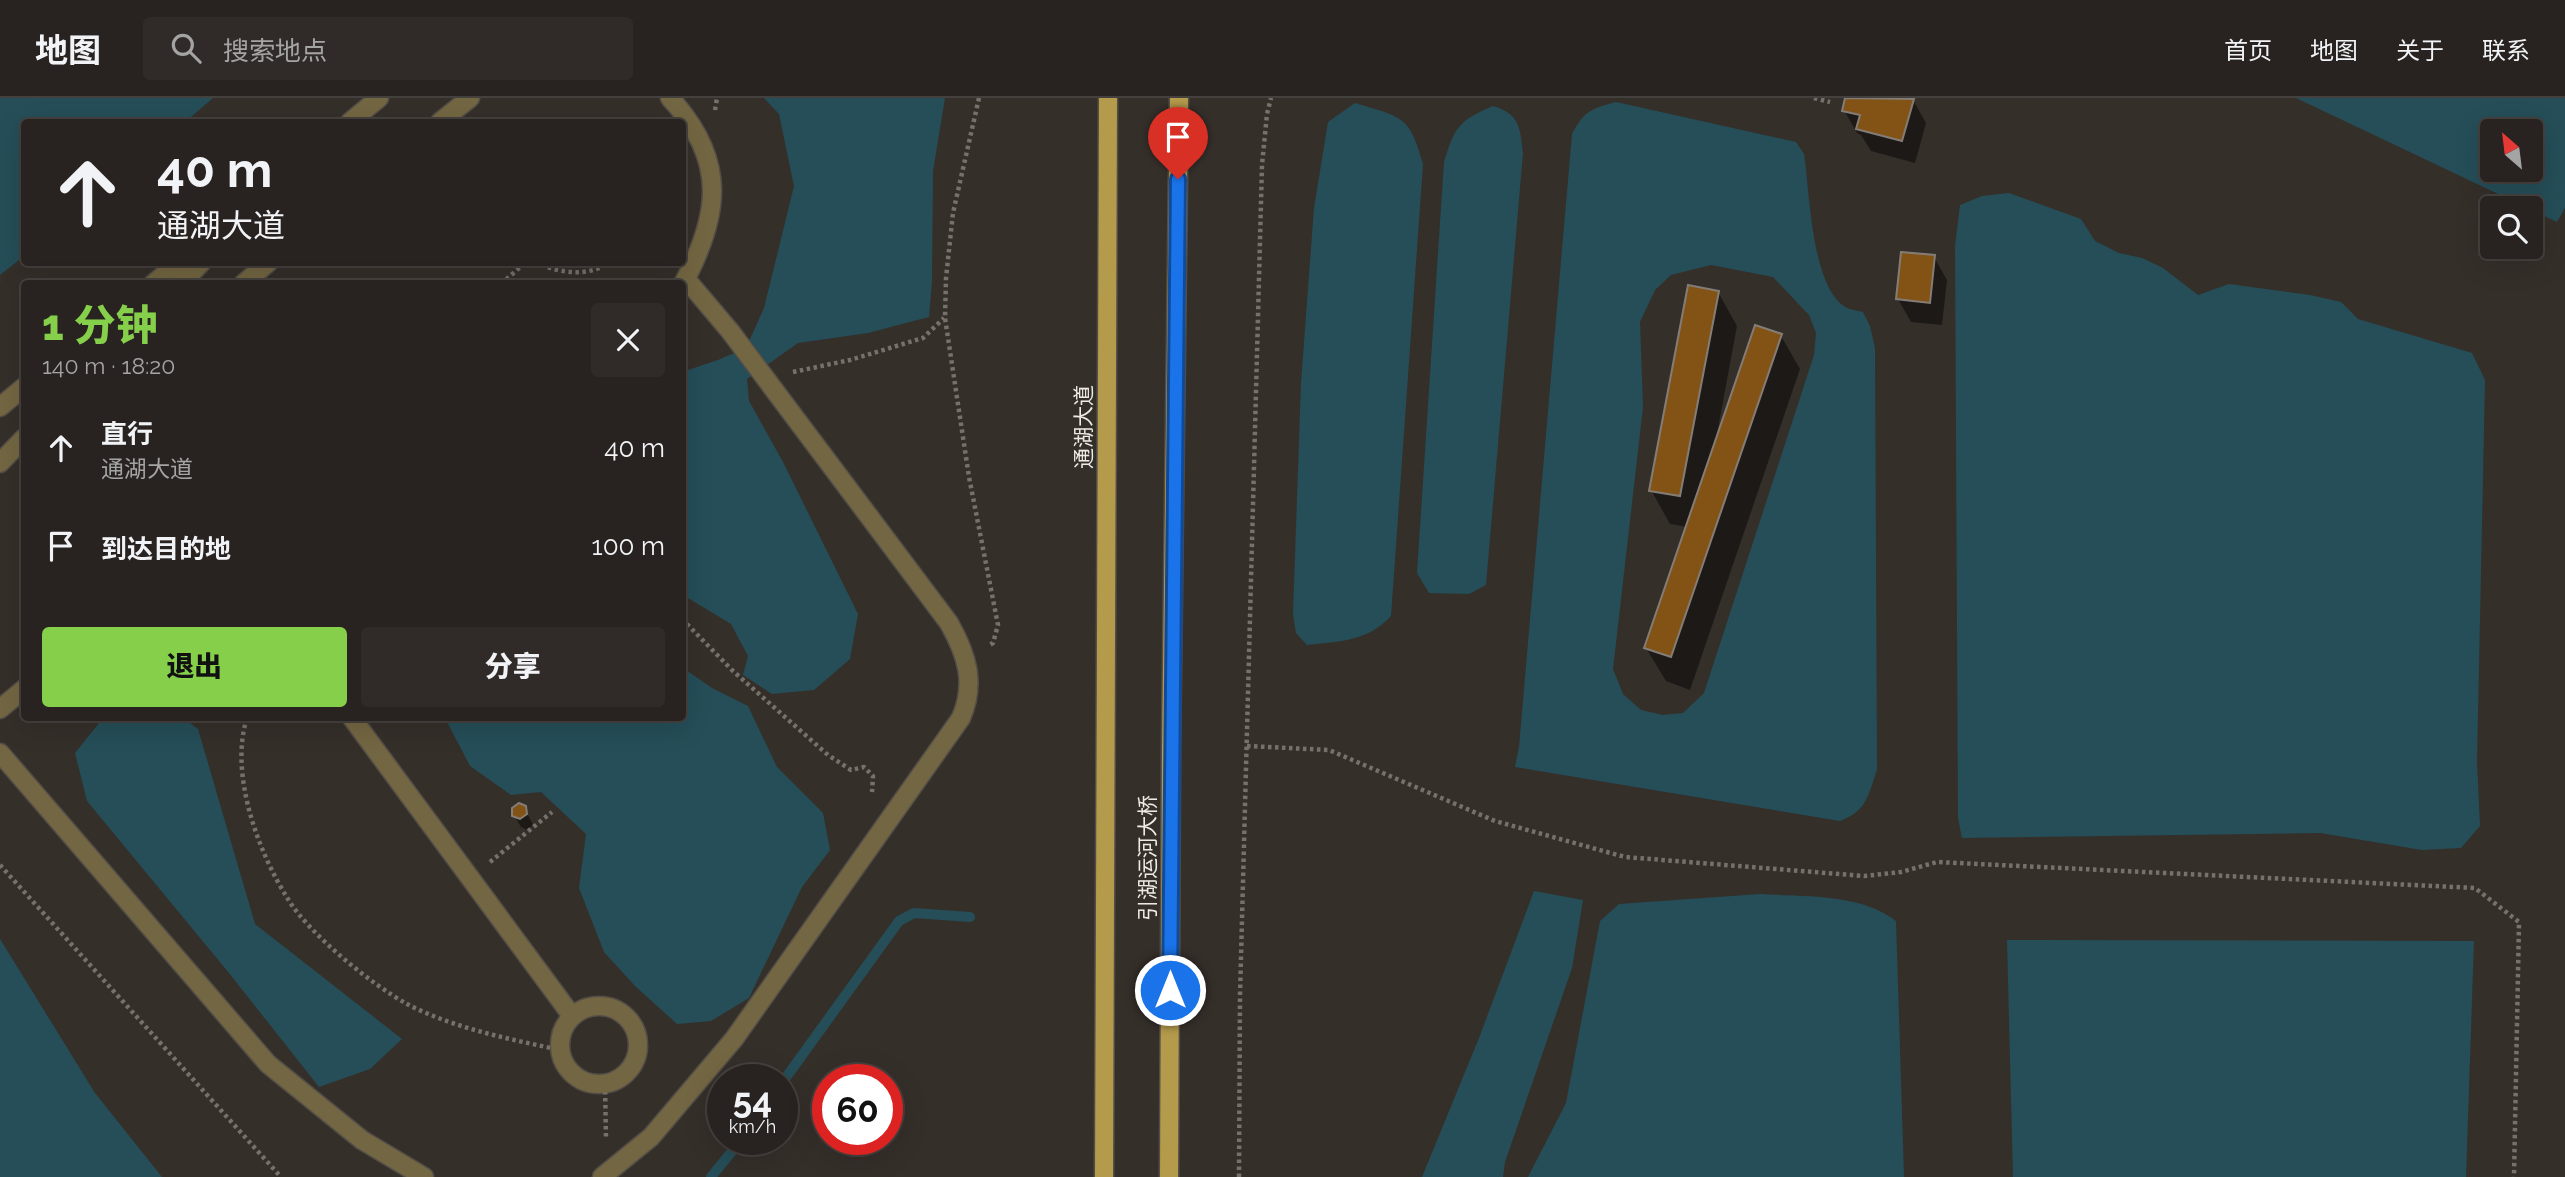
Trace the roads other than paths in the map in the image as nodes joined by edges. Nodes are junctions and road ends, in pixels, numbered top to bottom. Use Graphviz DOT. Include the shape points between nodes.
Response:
graph roads {
  1 [pos="379,98"];
  2 [pos="470,98"];
  3 [pos="670,98"];
  4 [pos="1108,98"];
  5 [pos="1179,98"];
  6 [pos="354,119"];
  7 [pos="444,119"];
  8 [pos="174,266"];
  9 [pos="198,266"];
  10 [pos="264,266"];
  11 [pos="158,280"];
  12 [pos="184,280"];
  13 [pos="248,280"];
  14 [pos="686,280"];
  15 [pos="686,285"];
  16 [pos="21,390"];
  17 [pos="0,407"];
  18 [pos="21,441"];
  19 [pos="0,463"];
  20 [pos="21,692"];
  21 [pos="0,709"];
  22 [pos="354,721"];
  23 [pos="0,753"];
  24 [pos="1106,756"];
  25 [pos="572,1016"];
  26 [pos="604,1175"];
  27 [pos="424,1177"];
  28 [pos="1104,1177"];
  29 [pos="1169,1177"];
  1 -- 6 [label="street"];
  2 -- 7 [label="street"];
  3 -- 14 [label="street" via="696,133 713,180 710,220"];
  4 -- 24 [label="main road, 通湖大道"];
  5 -- 29 [label="main road, 引湖运河大桥"];
  8 -- 11 [label="street"];
  9 -- 12 [label="street"];
  10 -- 13 [label="street"];
  15 -- 26 [label="street" via="730,331 949,623 966,657 970,690 961,718 734,1039 650,1137"];
  16 -- 17 [label="street"];
  18 -- 19 [label="street"];
  20 -- 21 [label="street"];
  22 -- 25 [label="street"];
  23 -- 27 [label="street" via="268,1064 362,1140"];
  24 -- 28 [label="main road, 引湖运河大桥"];
  25 -- 25 [label="street" via="597,1006 622,1013 637,1035 635,1061 627,1072 605,1084 580,1080 570,1072 560,1050 560,1037"];
}
